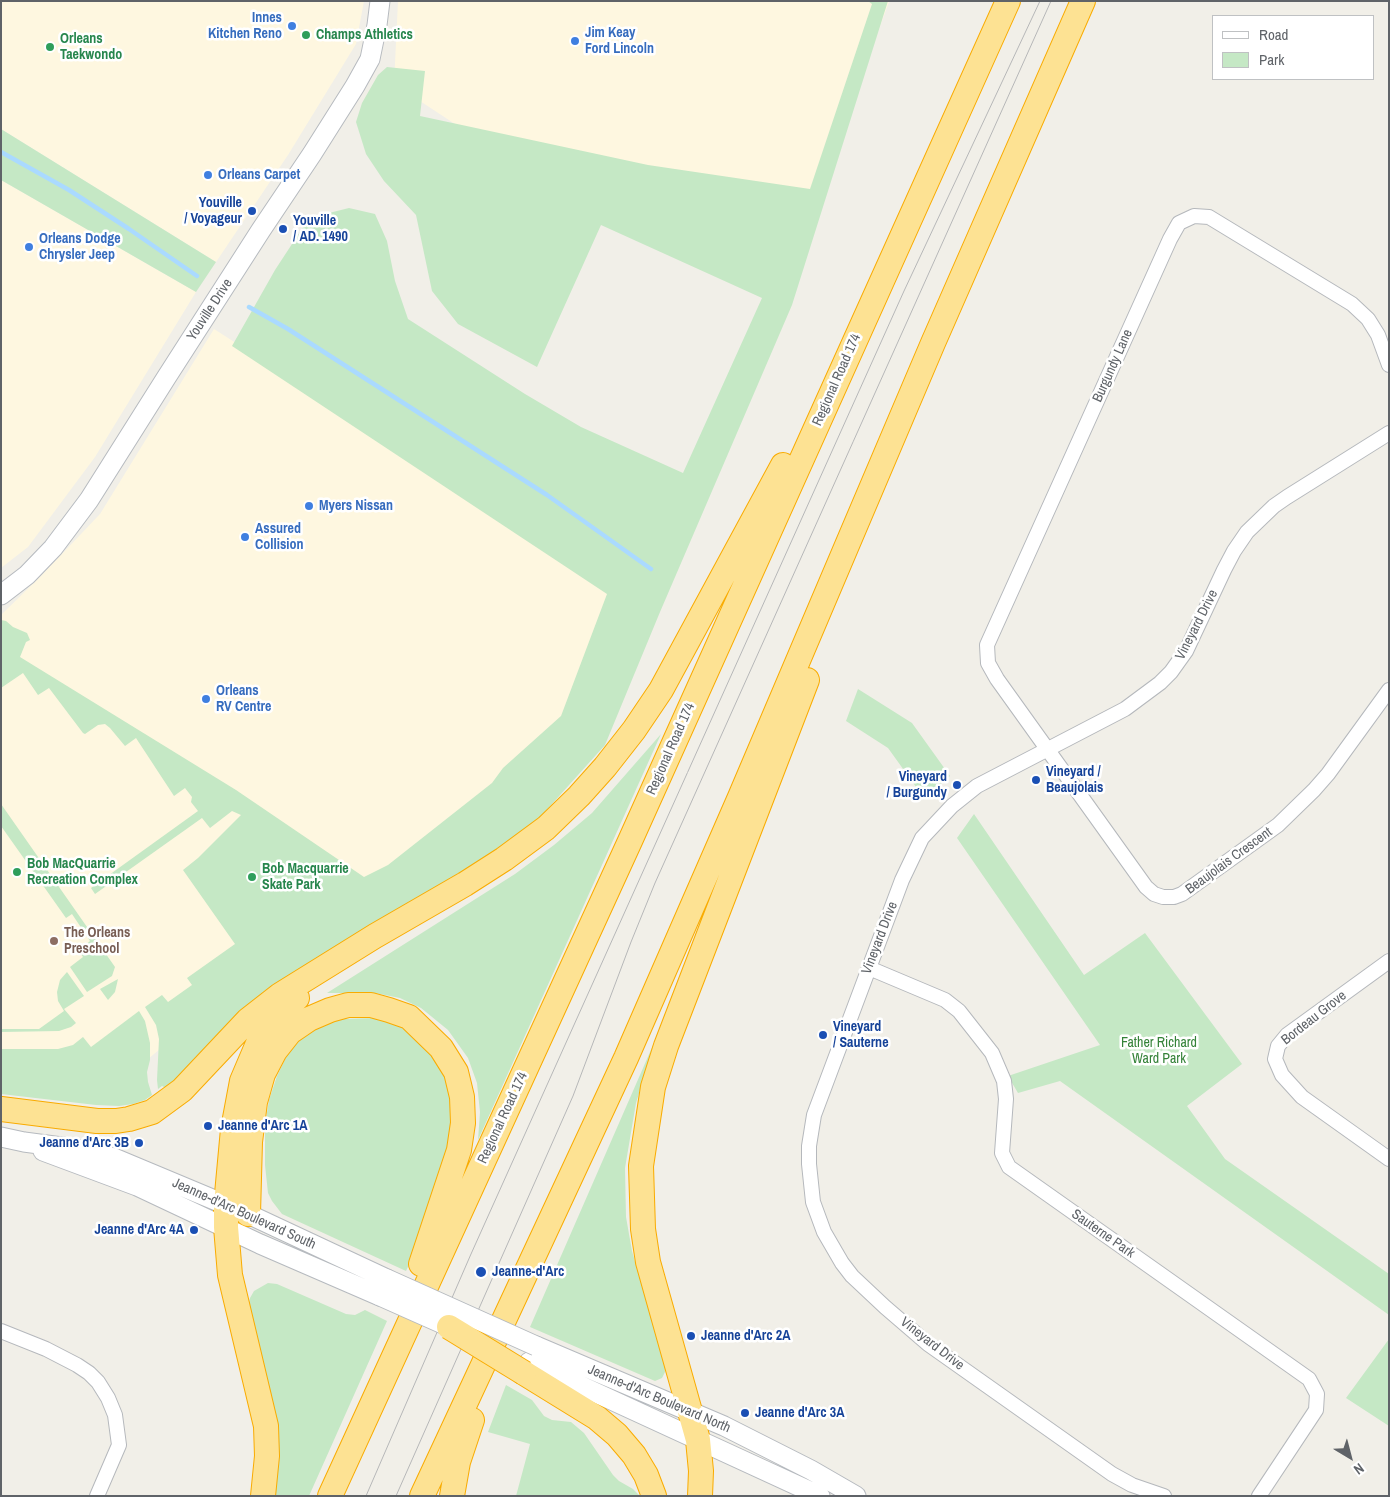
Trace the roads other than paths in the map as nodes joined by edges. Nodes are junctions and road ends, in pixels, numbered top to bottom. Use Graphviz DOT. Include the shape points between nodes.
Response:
graph roads {
  1 [pos="380,1"];
  2 [pos="1008,1"];
  3 [pos="1083,1"];
  4 [pos="1021,142"];
  5 [pos="872,301"];
  6 [pos="1389,365"];
  7 [pos="1389,433"];
  8 [pos="1,595"];
  9 [pos="1389,690"];
  10 [pos="1048,749"];
  11 [pos="340,958"];
  12 [pos="1389,961"];
  13 [pos="869,968"];
  14 [pos="1,1109"];
  15 [pos="1,1137"];
  16 [pos="587,1141"];
  17 [pos="1389,1159"];
  18 [pos="248,1214"];
  19 [pos="226,1216"];
  20 [pos="383,1288"];
  21 [pos="453,1319"];
  22 [pos="1,1332"];
  23 [pos="529,1360"];
  24 [pos="690,1412"];
  25 [pos="698,1440"];
  26 [pos="97,1496"];
  27 [pos="262,1496"];
  28 [pos="329,1496"];
  29 [pos="422,1496"];
  30 [pos="452,1496"];
  31 [pos="654,1496"];
  32 [pos="700,1496"];
  33 [pos="820,1496"];
  34 [pos="856,1496"];
  35 [pos="1164,1496"];
  36 [pos="1259,1496"];
  1 -- 8 [label="main road, Youville Drive" via="370,58 312,154 89,500 46,555"];
  2 -- 5 [label="highway, Regional Road 174"];
  3 -- 4 [label="highway"];
  4 -- 16 [label="highway" via="932,343 740,797"];
  4 -- 24 [label="highway" via="944,321 686,992 653,1088 641,1166 644,1229 654,1288"];
  5 -- 11 [label="highway" via="661,690 605,767 546,828 504,859"];
  5 -- 28 [label="highway, Regional Road 174" via="630,841"];
  6 -- 10 [label="street, Burgundy Lane" via="1378,335 1352,304 1209,217 1194,216 1179,223 987,646 991,671"];
  7 -- 10 [label="street, Vineyard Drive" via="1280,502 1247,532 1224,570 1186,651 1160,683 1125,709"];
  9 -- 10 [label="street, Beaujolais Crescent" via="1328,774 1278,825 1174,897 1154,894 1146,887"];
  10 -- 13 [label="street, Vineyard Drive" via="977,786 952,806 922,838 902,880"];
  11 -- 14 [label="highway" via="280,995 248,1020 182,1090 152,1112 129,1120 106,1121"];
  11 -- 19 [label="highway" via="279,1014 259,1041 242,1081 233,1129"];
  12 -- 17 [label="street, Bordeau Grove" via="1287,1035 1278,1046 1275,1059 1282,1076 1302,1097"];
  13 -- 35 [label="street, Vineyard Drive" via="811,1130 809,1164 814,1202 832,1248 852,1276 928,1344 1112,1474"];
  13 -- 36 [label="street, Sauterne Park" via="945,1000 959,1011 992,1053 1004,1081 1002,1153 1009,1167 1309,1379 1317,1394 1316,1410"];
  15 -- 19 [label="main road, Jeanne-d'Arc Boulevard South" via="24,1142 67,1161"];
  16 -- 29 [label="highway"];
  16 -- 30 [label="highway" via="470,1427 458,1462"];
  18 -- 19 [label="main road, Jeanne-d'Arc Boulevard South"];
  18 -- 20 [label="main road, Jeanne-d'Arc Boulevard South"];
  18 -- 28 [label="highway" via="255,1102 263,1074 290,1032 330,1010 371,1005 409,1018 441,1048 456,1072 462,1097 459,1150 409,1300"];
  19 -- 20 [label="main road, Jeanne-d'Arc Boulevard South"];
  19 -- 27 [label="highway" via="230,1275 266,1426 267,1456"];
  20 -- 21 [label="main road, Jeanne-d'Arc Boulevard South, bridge"];
  21 -- 23 [label="highway, bridge"];
  22 -- 26 [label="street" via="78,1365 98,1382 108,1398 115,1415 119,1446"];
  23 -- 24 [label="main road, Jeanne-d'Arc Boulevard North"];
  23 -- 25 [label="main road, Jeanne-d'Arc Boulevard North"];
  23 -- 31 [label="highway" via="617,1435 646,1474"];
  24 -- 25 [label="highway"];
  24 -- 34 [label="main road, Jeanne-d'Arc Boulevard North" via="811,1470"];
  25 -- 32 [label="highway" via="702,1471"];
  25 -- 33 [label="main road, Jeanne-d'Arc Boulevard North"];
}
